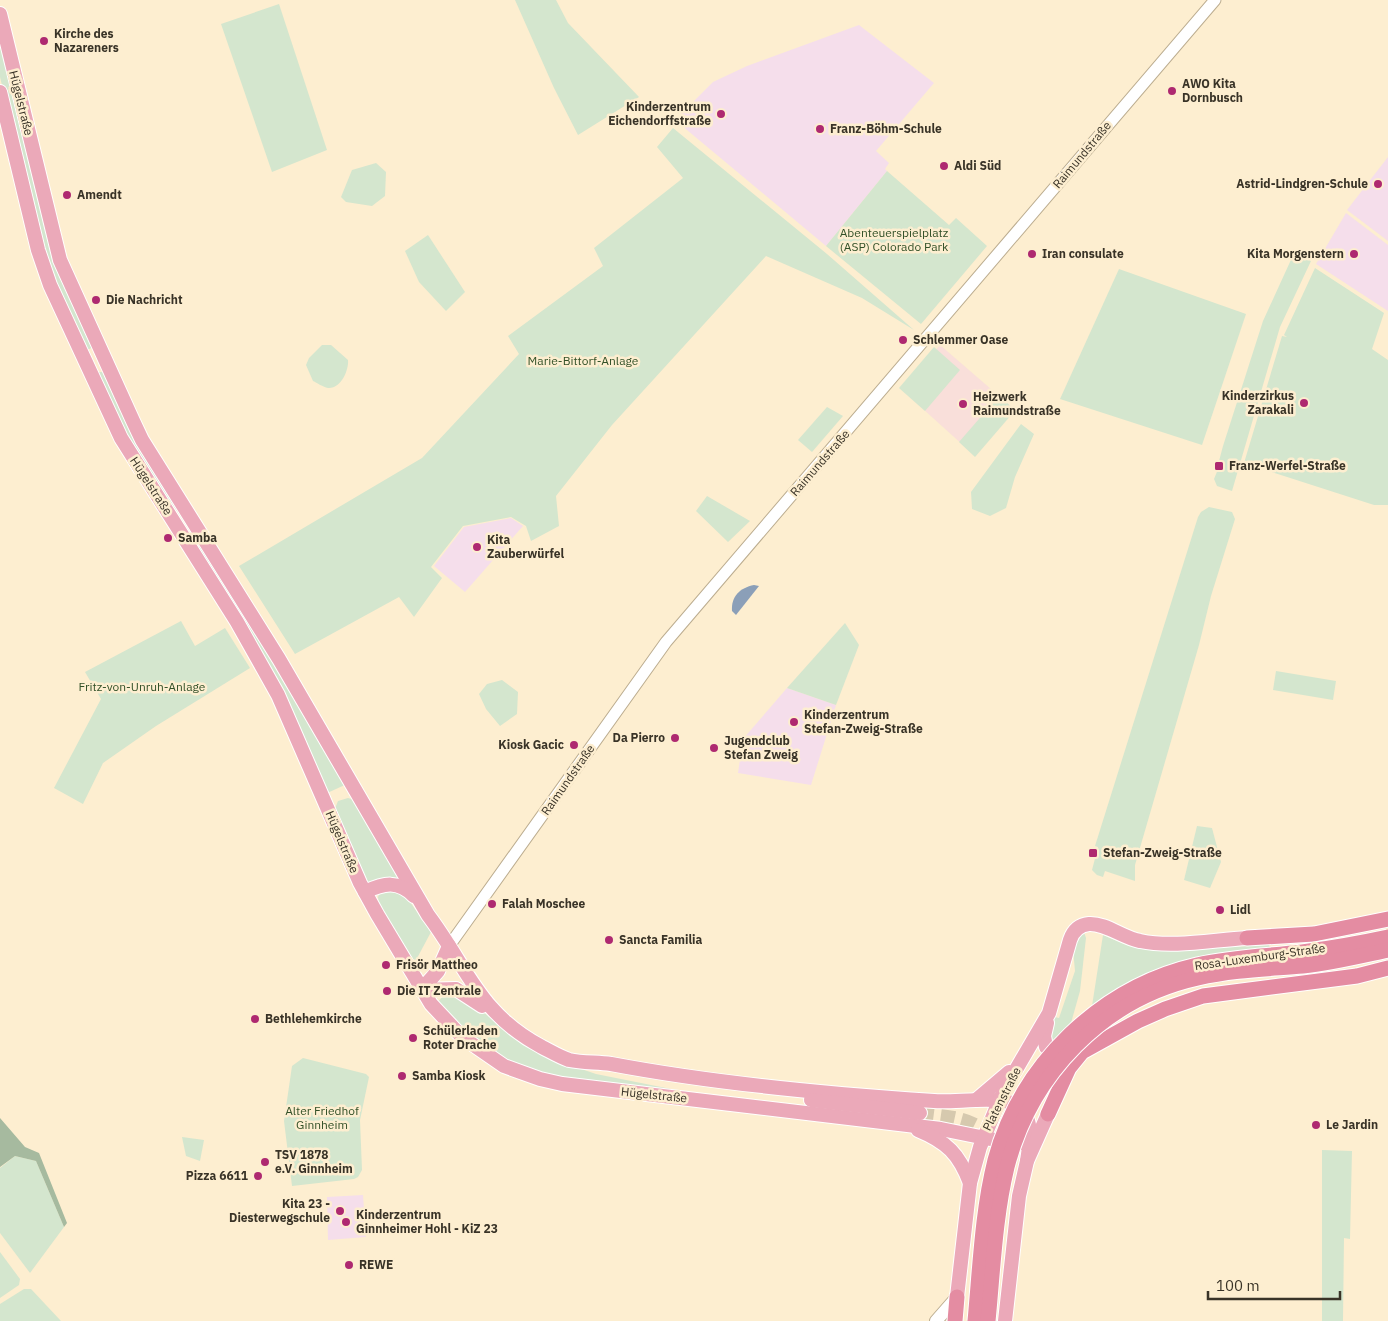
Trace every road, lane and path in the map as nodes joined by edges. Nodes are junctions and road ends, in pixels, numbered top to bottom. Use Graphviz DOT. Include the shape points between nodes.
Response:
graph roads {
  1 [pos="1215,0"];
  2 [pos="0,14"];
  3 [pos="0,92"];
  4 [pos="100,347"];
  5 [pos="82,352"];
  6 [pos="109,368"];
  7 [pos="93,375"];
  8 [pos="365,892"];
  9 [pos="418,900"];
  10 [pos="1388,919"];
  11 [pos="1093,924"];
  12 [pos="1388,936"];
  13 [pos="1247,938"];
  14 [pos="449,946"];
  15 [pos="1388,950"];
  16 [pos="1388,968"];
  17 [pos="421,990"];
  18 [pos="1049,1013"];
  19 [pos="500,1019"];
  20 [pos="1022,1059"];
  21 [pos="569,1060"];
  22 [pos="1069,1060"];
  23 [pos="976,1100"];
  24 [pos="998,1102"];
  25 [pos="920,1113"];
  26 [pos="1048,1114"];
  27 [pos="906,1125"];
  28 [pos="1035,1135"];
  29 [pos="983,1137"];
  30 [pos="970,1183"];
  31 [pos="957,1297"];
  32 [pos="936,1321"];
  33 [pos="955,1321"];
  34 [pos="975,1321"];
  35 [pos="988,1321"];
  36 [pos="1005,1321"];
  1 -- 14 [label="street, Raimundstraße" via="666,642"];
  2 -- 4 [label="main road, Hügelstraße" via="60,260"];
  3 -- 5 [label="main road, Hügelstraße" via="43,268"];
  4 -- 5 [label="main road" via="91,353"];
  4 -- 6 [label="main road, Hügelstraße"];
  5 -- 7 [label="main road, Hügelstraße"];
  6 -- 7 [label="main road" via="98,367"];
  6 -- 9 [label="main road, Hügelstraße" via="142,440 274,651"];
  7 -- 8 [label="main road, Hügelstraße" via="121,438 266,672"];
  8 -- 9 [label="main road" via="396,884"];
  8 -- 17 [label="main road, Hügelstraße"];
  9 -- 14 [label="main road, Hügelstraße"];
  10 -- 13 [label="highway" via="1332,931"];
  11 -- 13 [label="main road, Rosa-Luxemburg-Straße" via="1153,943"];
  11 -- 18 [label="main road, Platenstraße" via="1082,926 1072,935"];
  12 -- 34 [label="highway, Rosa-Luxemburg-Straße, bridge" via="1351,945 1216,961 1178,970 1128,991 1106,1004 1071,1033 1026,1089 1000,1146 987,1203"];
  14 -- 17 [label="main road" via="438,971"];
  14 -- 19 [label="main road, Hügelstraße" via="469,980"];
  15 -- 35 [label="highway, Rosa-Luxemburg-Straße, bridge" via="1306,965 1218,974 1178,983 1133,1002 1080,1040 1048,1077 1028,1113 1010,1157 1001,1204"];
  16 -- 22 [label="highway" via="1357,976 1203,996 1165,1009"];
  17 -- 19 [label="main road" via="456,989"];
  17 -- 27 [label="main road, Hügelstraße" via="450,1026 475,1048 504,1066 540,1080"];
  18 -- 20 [label="main road, Platenstraße"];
  18 -- 22 [label="main road" via="1044,1042 1051,1053"];
  19 -- 21 [label="main road, Hügelstraße" via="530,1040"];
  20 -- 23 [label="main road" via="1000,1082"];
  20 -- 24 [label="main road, Platenstraße"];
  21 -- 23 [label="main road, Hügelstraße" via="821,1092 937,1102"];
  21 -- 25 [label="main road" via="607,1072 674,1085"];
  22 -- 26 [label="highway"];
  23 -- 24 [label="main road, Hügelstraße"];
  24 -- 28 [label="main road, Hügelstraße" via="1015,1105 1023,1111"];
  24 -- 29 [label="main road, Platenstraße"];
  26 -- 28 [label="main road"];
  27 -- 29 [label="main road, Hügelstraße"];
  27 -- 30 [label="main road" via="950,1148"];
  28 -- 29 [label="main road, Hügelstraße" via="1015,1144"];
  28 -- 36 [label="main road" via="1019,1196"];
  29 -- 30 [label="main road, Platenstraße"];
  30 -- 31 [label="main road, Platenstraße"];
  31 -- 32 [label="main road"];
  31 -- 33 [label="highway"];
}
